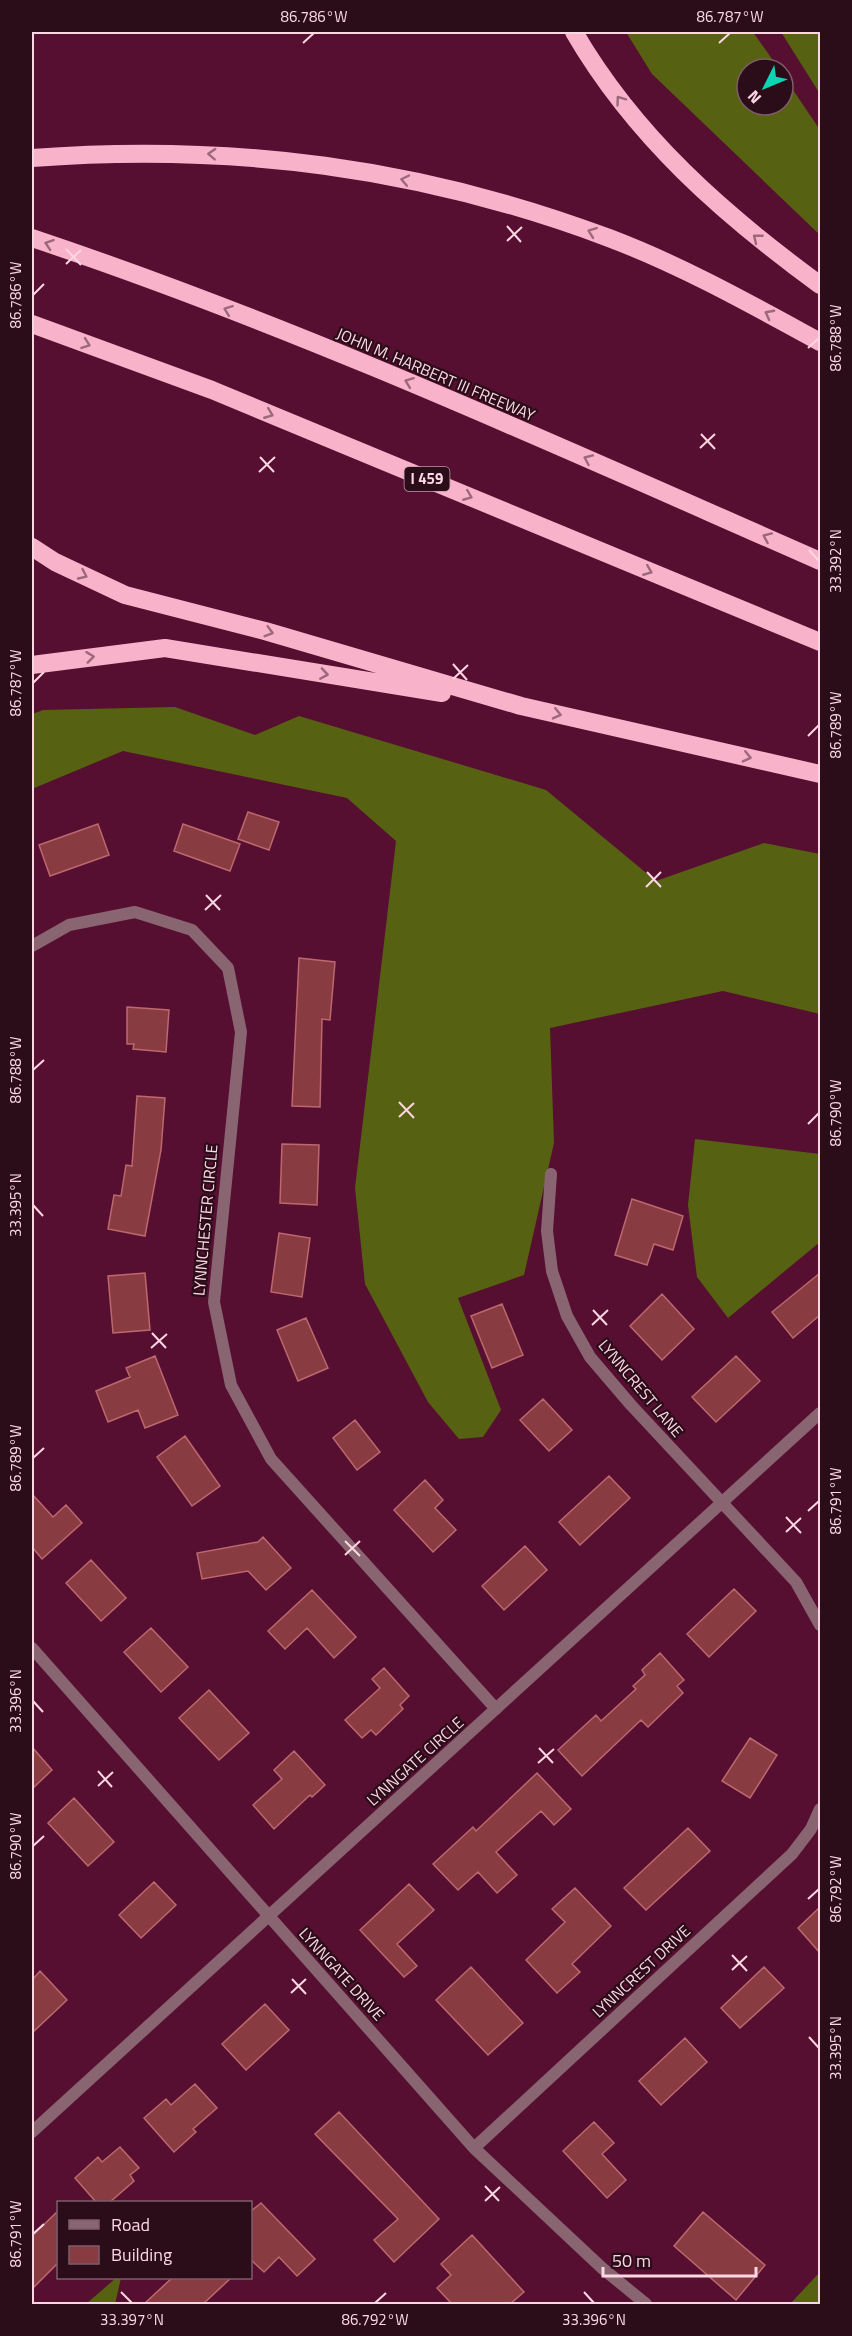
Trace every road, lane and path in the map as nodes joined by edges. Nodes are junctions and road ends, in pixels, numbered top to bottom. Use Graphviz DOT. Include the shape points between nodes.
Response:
graph roads {
  1 [pos="574,32"];
  2 [pos="32,158"];
  3 [pos="32,238"];
  4 [pos="820,285"];
  5 [pos="32,324"];
  6 [pos="820,342"];
  7 [pos="32,547"];
  8 [pos="820,561"];
  9 [pos="820,642"];
  10 [pos="32,665"];
  11 [pos="520,706"];
  12 [pos="820,774"];
  13 [pos="32,946"];
  14 [pos="551,1174"];
  15 [pos="820,1413"];
  16 [pos="721,1503"];
  17 [pos="820,1625"];
  18 [pos="32,1648"];
  19 [pos="496,1709"];
  20 [pos="820,1809"];
  21 [pos="268,1917"];
  22 [pos="34,2125"];
  23 [pos="474,2148"];
  24 [pos="646,2304"];
  4 -- 1 [label="highway, one-way" via="739,224 686,175 624,106"];
  6 -- 2 [label="highway, one-way" via="724,290 612,239 476,195 367,172 253,156 171,152"];
  8 -- 3 [label="highway, JOHN M. HARBERT III FREEWAY, one-way" via="423,387 107,263"];
  5 -- 9 [label="highway, I 459, one-way" via="213,390"];
  7 -- 11 [label="highway, one-way" via="125,595 265,631"];
  10 -- 11 [label="highway, one-way" via="165,648"];
  11 -- 12 [label="highway, one-way"];
  13 -- 19 [label="street, LYNNCHESTER CIRCLE" via="69,925 135,912 192,930 228,968 241,1032 214,1302 231,1385 271,1459"];
  14 -- 16 [label="street, LYNNCREST LANE" via="547,1231 552,1271 567,1316 590,1357"];
  15 -- 16 [label="street, LYNNGATE CIRCLE"];
  16 -- 17 [label="street" via="796,1582"];
  16 -- 19 [label="street, LYNNGATE CIRCLE"];
  18 -- 21 [label="street, LYNNGATE DRIVE"];
  19 -- 21 [label="street, LYNNGATE CIRCLE"];
  20 -- 23 [label="street, LYNNCREST DRIVE" via="792,1854"];
  21 -- 22 [label="street, LYNNGATE CIRCLE"];
  21 -- 23 [label="street, LYNNGATE DRIVE"];
  23 -- 24 [label="street, LYNNGATE DRIVE"];
}
